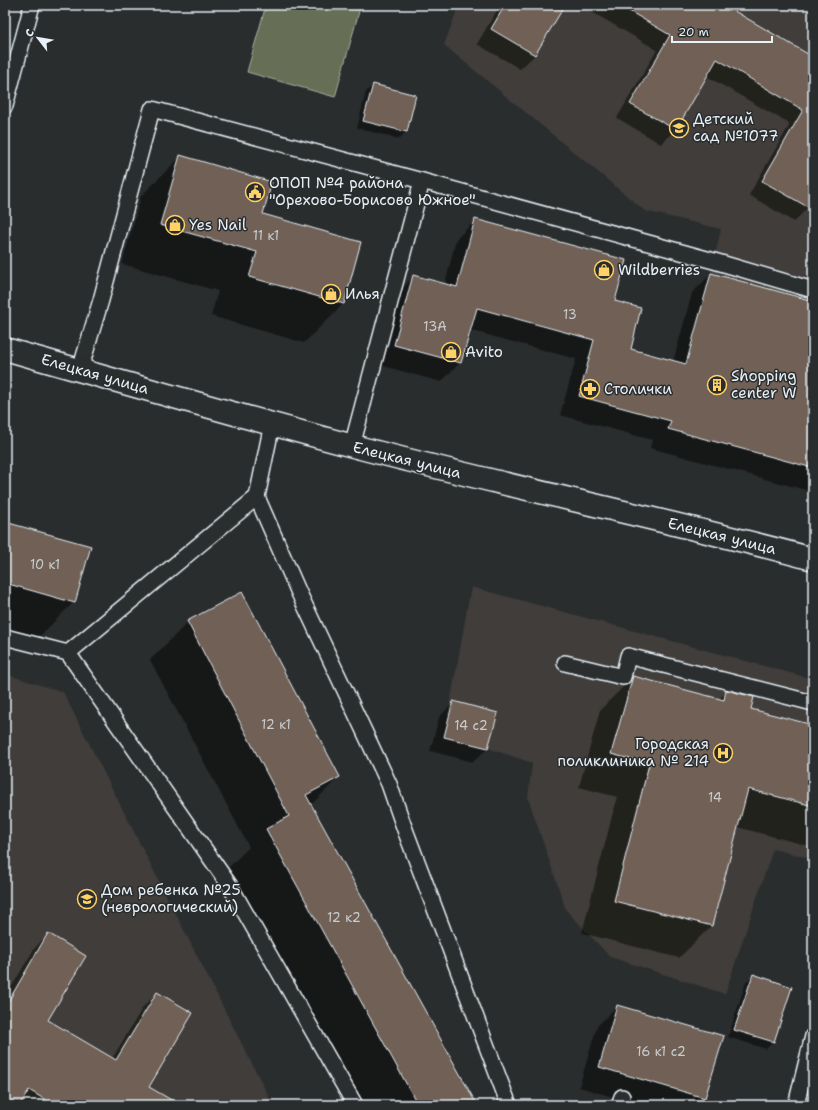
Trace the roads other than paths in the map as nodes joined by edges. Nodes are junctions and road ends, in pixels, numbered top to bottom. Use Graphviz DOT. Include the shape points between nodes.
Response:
graph roads {
  1 [pos="32,5"];
  2 [pos="5,106"];
  3 [pos="422,181"];
  4 [pos="813,290"];
  5 [pos="5,349"];
  6 [pos="80,370"];
  7 [pos="272,424"];
  8 [pos="352,446"];
  9 [pos="257,497"];
  10 [pos="813,559"];
  11 [pos="5,637"];
  12 [pos="68,653"];
  13 [pos="565,663"];
  14 [pos="813,703"];
  15 [pos="813,1036"];
  16 [pos="355,1105"];
  17 [pos="509,1105"];
  18 [pos="796,1105"];
  1 -- 2 [label="lane"];
  3 -- 4 [label="lane"];
  3 -- 6 [label="lane" via="152,109"];
  3 -- 8 [label="lane"];
  5 -- 6 [label="street, Елецкая улица"];
  6 -- 7 [label="street, Елецкая улица"];
  7 -- 8 [label="street, Елецкая улица"];
  7 -- 9 [label="lane"];
  8 -- 10 [label="street, Елецкая улица"];
  9 -- 12 [label="lane"];
  9 -- 17 [label="lane" via="389,784"];
  11 -- 12 [label="lane"];
  12 -- 16 [label="lane" via="230,886"];
  13 -- 14 [label="lane" via="623,677 628,656"];
  15 -- 18 [label="lane"];
}
